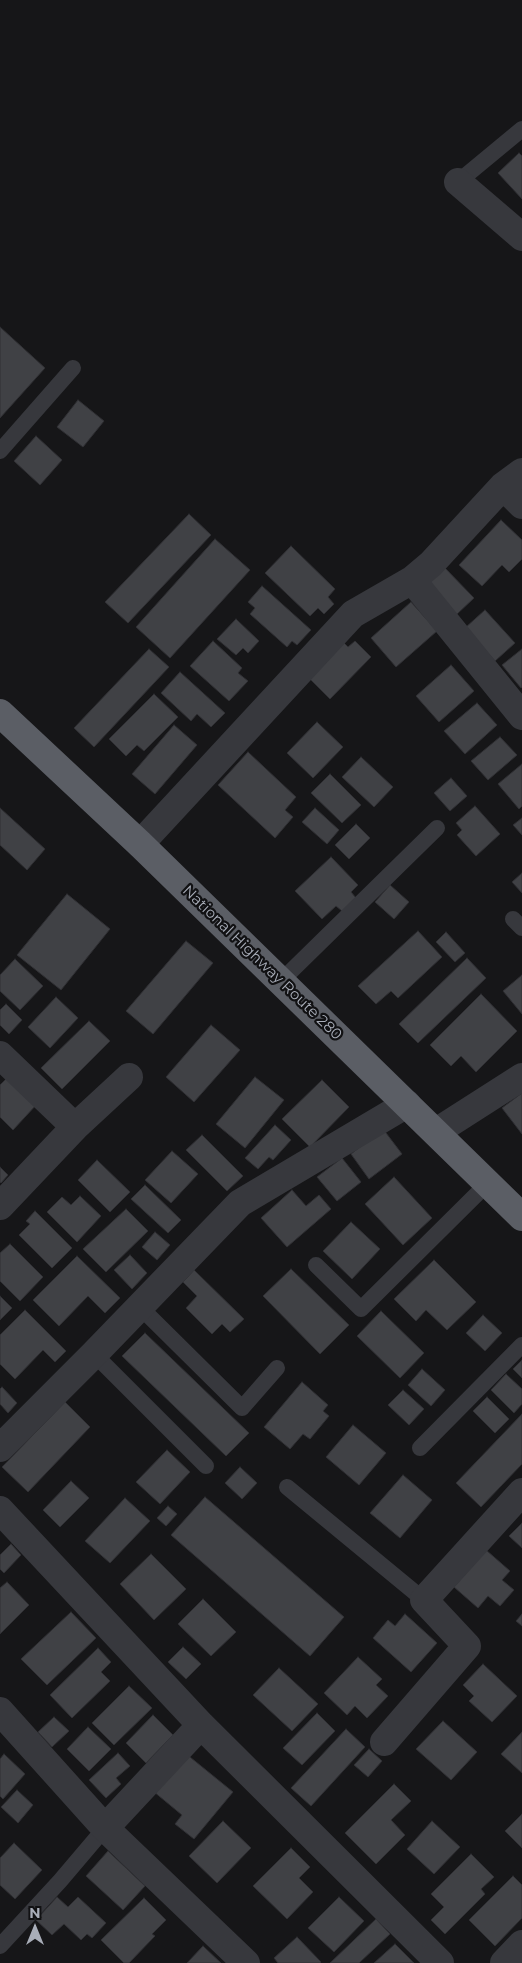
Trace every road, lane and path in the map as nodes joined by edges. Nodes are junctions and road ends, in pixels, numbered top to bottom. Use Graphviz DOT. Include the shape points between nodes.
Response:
graph roads {
  1 [pos="522,129"];
  2 [pos="458,182"];
  3 [pos="522,237"];
  4 [pos="73,368"];
  5 [pos="0,451"];
  6 [pos="513,479"];
  7 [pos="522,505"];
  8 [pos="412,580"];
  9 [pos="0,713"];
  10 [pos="522,716"];
  11 [pos="437,828"];
  12 [pos="140,844"];
  13 [pos="281,981"];
  14 [pos="0,1055"];
  15 [pos="129,1077"];
  16 [pos="522,1077"];
  17 [pos="407,1104"];
  18 [pos="75,1127"];
  19 [pos="436,1132"];
  20 [pos="488,1183"];
  21 [pos="0,1206"];
  22 [pos="522,1217"];
  23 [pos="316,1265"];
  24 [pos="140,1307"];
  25 [pos="522,1345"];
  26 [pos="94,1354"];
  27 [pos="278,1368"];
  28 [pos="0,1448"];
  29 [pos="420,1448"];
  30 [pos="206,1466"];
  31 [pos="287,1487"];
  32 [pos="522,1492"];
  33 [pos="0,1510"];
  34 [pos="424,1600"];
  35 [pos="0,1711"];
  36 [pos="201,1725"];
  37 [pos="384,1742"];
  38 [pos="105,1828"];
  39 [pos="522,1944"];
  40 [pos="0,1946"];
  41 [pos="246,1963"];
  42 [pos="440,1963"];
  43 [pos="504,1963"];
  1 -- 2 [label="lane"];
  2 -- 3 [label="street"];
  4 -- 5 [label="lane"];
  6 -- 7 [label="street"];
  6 -- 8 [label="street"];
  8 -- 10 [label="street"];
  8 -- 12 [label="street" via="353,614"];
  9 -- 12 [label="highway, National Highway Route 280"];
  11 -- 13 [label="lane"];
  12 -- 13 [label="highway, National Highway Route 280"];
  13 -- 17 [label="highway, National Highway Route 280"];
  14 -- 18 [label="street"];
  15 -- 18 [label="street"];
  16 -- 19 [label="street"];
  17 -- 19 [label="highway, National Highway Route 280"];
  17 -- 24 [label="street" via="240,1203"];
  18 -- 21 [label="street"];
  19 -- 20 [label="highway, National Highway Route 280"];
  20 -- 22 [label="highway, National Highway Route 280"];
  20 -- 23 [label="lane" via="361,1309"];
  24 -- 26 [label="street"];
  24 -- 27 [label="lane" via="242,1408"];
  25 -- 29 [label="lane"];
  26 -- 28 [label="street"];
  26 -- 30 [label="lane"];
  31 -- 34 [label="lane"];
  32 -- 34 [label="street"];
  33 -- 36 [label="street"];
  34 -- 37 [label="street" via="467,1646"];
  35 -- 38 [label="street"];
  36 -- 38 [label="street"];
  36 -- 42 [label="street"];
  38 -- 40 [label="lane"];
  38 -- 41 [label="street"];
  39 -- 43 [label="street"];
}
